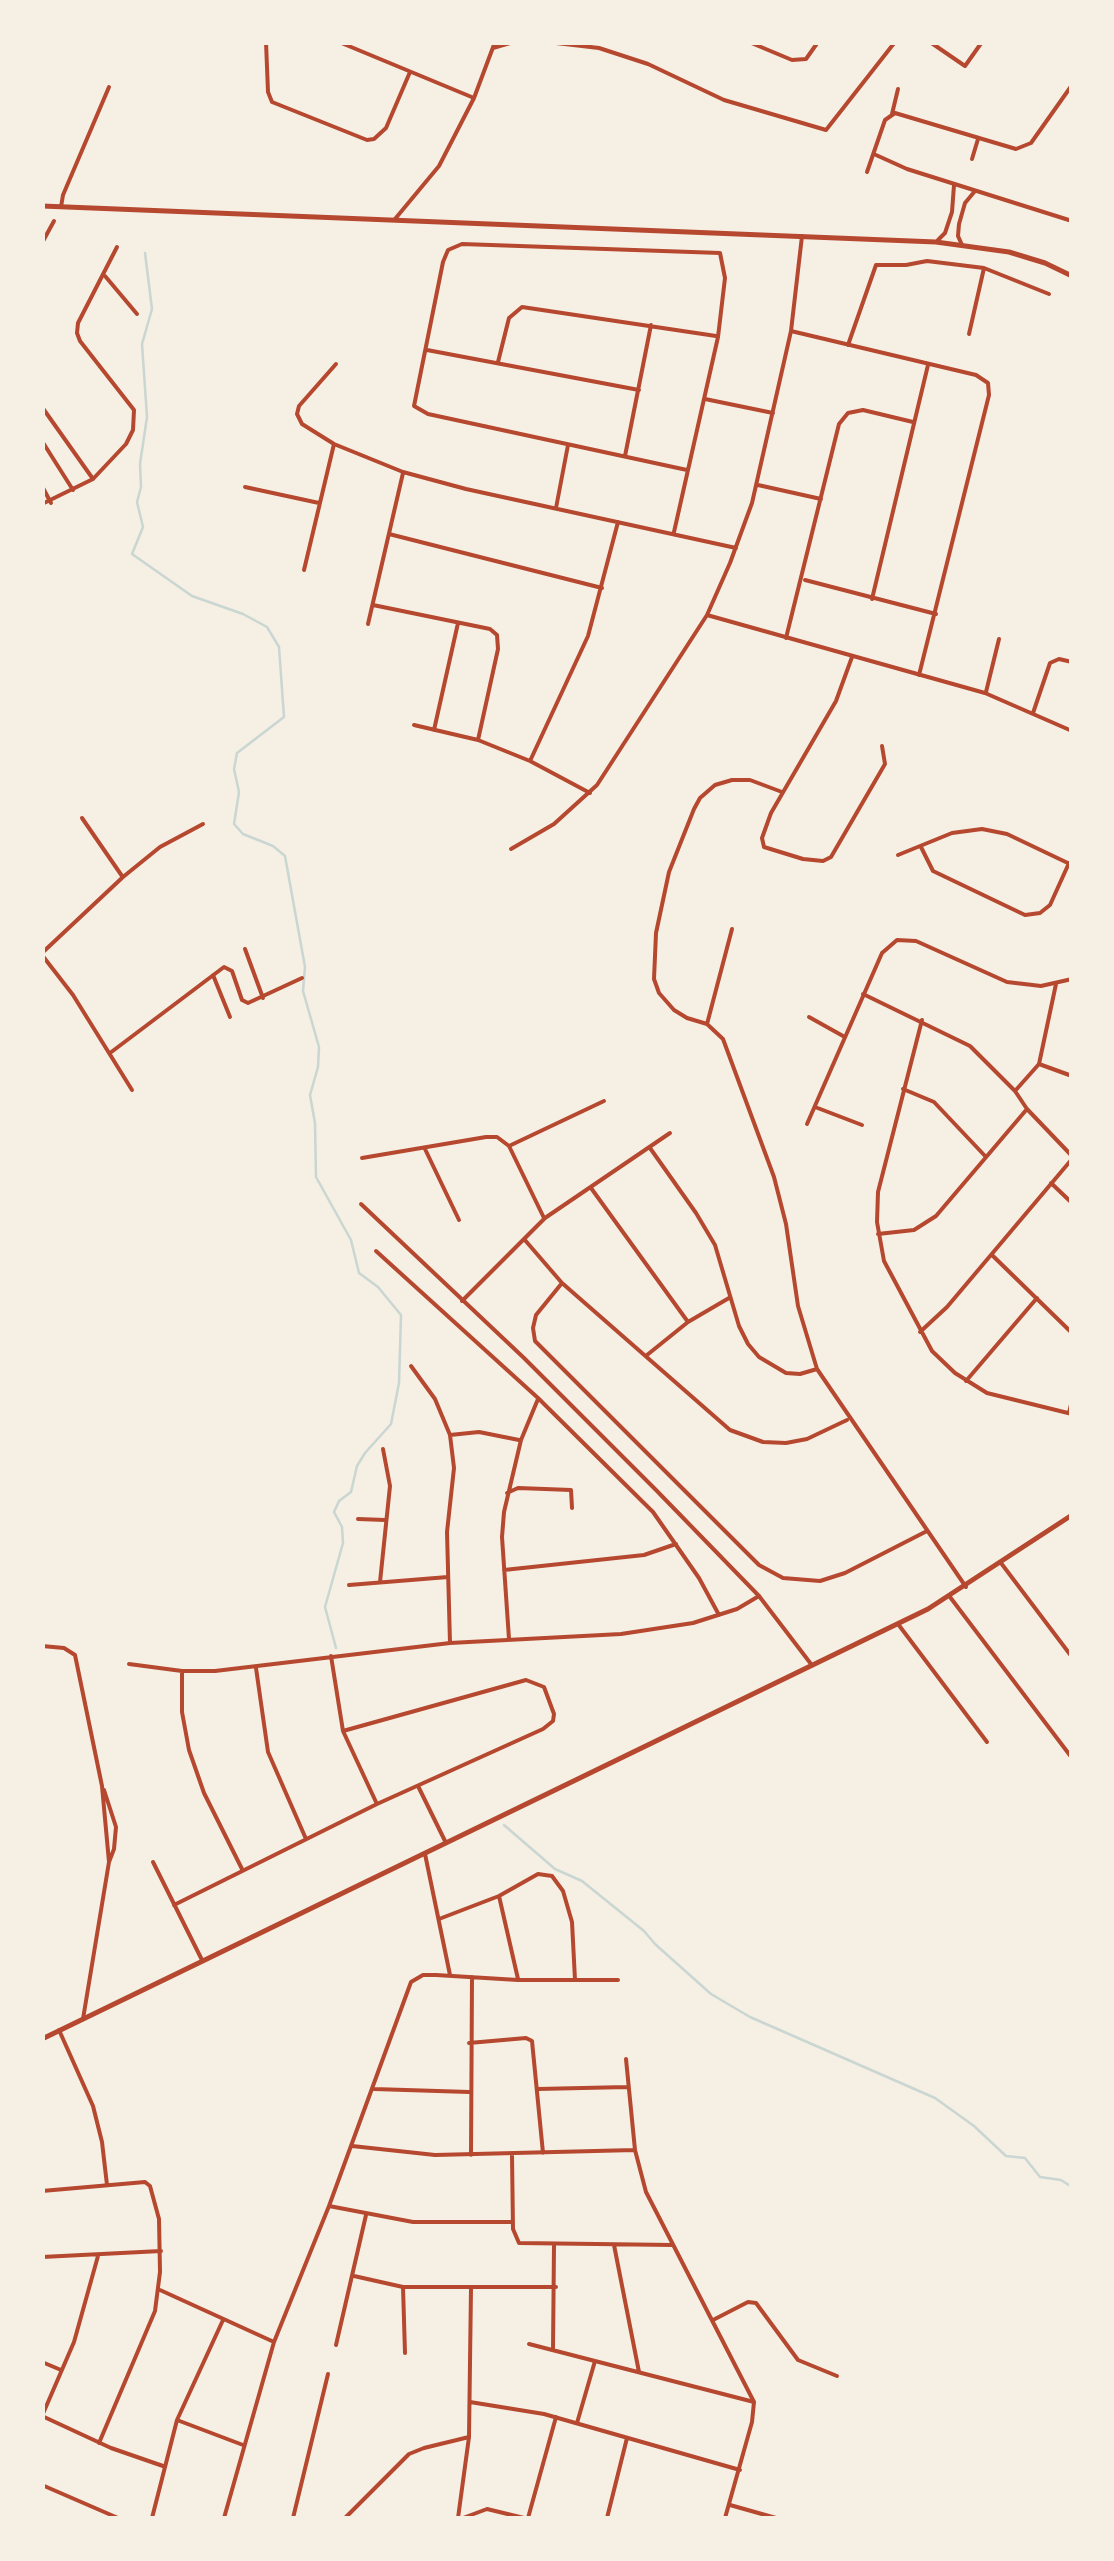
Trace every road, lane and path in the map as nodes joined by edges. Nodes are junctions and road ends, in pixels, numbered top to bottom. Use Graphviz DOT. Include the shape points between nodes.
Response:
graph roads {
  1 [pos="266,42"];
  2 [pos="339,42"];
  3 [pos="749,42"];
  4 [pos="818,42"];
  5 [pos="895,42"];
  6 [pos="930,42"];
  7 [pos="982,42"];
  8 [pos="510,44"];
  9 [pos="575,44"];
  10 [pos="494,45"];
  11 [pos="410,72"];
  12 [pos="1072,86"];
  13 [pos="109,87"];
  14 [pos="898,89"];
  15 [pos="474,98"];
  16 [pos="891,116"];
  17 [pos="978,139"];
  18 [pos="876,150"];
  19 [pos="972,159"];
  20 [pos="867,172"];
  21 [pos="954,184"];
  22 [pos="976,192"];
  23 [pos="42,206"];
  24 [pos="61,208"];
  25 [pos="54,221"];
  26 [pos="1072,221"];
  27 [pos="394,222"];
  28 [pos="802,236"];
  29 [pos="936,242"];
  30 [pos="42,243"];
  31 [pos="962,245"];
  32 [pos="117,246"];
  33 [pos="984,268"];
  34 [pos="104,275"];
  35 [pos="1072,276"];
  36 [pos="1050,294"];
  37 [pos="137,314"];
  38 [pos="652,325"];
  39 [pos="791,331"];
  40 [pos="969,334"];
  41 [pos="718,336"];
  42 [pos="848,345"];
  43 [pos="427,350"];
  44 [pos="498,362"];
  45 [pos="336,364"];
  46 [pos="928,364"];
  47 [pos="639,390"];
  48 [pos="705,399"];
  49 [pos="42,407"];
  50 [pos="773,414"];
  51 [pos="913,422"];
  52 [pos="42,442"];
  53 [pos="334,444"];
  54 [pos="568,445"];
  55 [pos="625,456"];
  56 [pos="688,470"];
  57 [pos="404,472"];
  58 [pos="93,479"];
  59 [pos="756,484"];
  60 [pos="42,486"];
  61 [pos="245,486"];
  62 [pos="73,490"];
  63 [pos="821,499"];
  64 [pos="51,502"];
  65 [pos="42,504"];
  66 [pos="320,504"];
  67 [pos="556,508"];
  68 [pos="618,522"];
  69 [pos="674,532"];
  70 [pos="389,534"];
  71 [pos="736,548"];
  72 [pos="304,570"];
  73 [pos="803,580"];
  74 [pos="602,588"];
  75 [pos="872,599"];
  76 [pos="373,605"];
  77 [pos="936,614"];
  78 [pos="706,615"];
  79 [pos="458,623"];
  80 [pos="368,624"];
  81 [pos="786,638"];
  82 [pos="999,639"];
  83 [pos="852,657"];
  84 [pos="1072,662"];
  85 [pos="920,675"];
  86 [pos="985,694"];
  87 [pos="1033,713"];
  88 [pos="414,724"];
  89 [pos="434,730"];
  90 [pos="1072,731"];
  91 [pos="478,740"];
  92 [pos="882,746"];
  93 [pos="530,761"];
  94 [pos="590,792"];
  95 [pos="782,792"];
  96 [pos="82,818"];
  97 [pos="203,824"];
  98 [pos="921,846"];
  99 [pos="512,849"];
  100 [pos="898,856"];
  101 [pos="1070,864"];
  102 [pos="123,876"];
  103 [pos="732,929"];
  104 [pos="245,949"];
  105 [pos="42,954"];
  106 [pos="213,975"];
  107 [pos="302,978"];
  108 [pos="1072,979"];
  109 [pos="1056,984"];
  110 [pos="863,994"];
  111 [pos="263,998"];
  112 [pos="230,1017"];
  113 [pos="809,1018"];
  114 [pos="922,1020"];
  115 [pos="708,1024"];
  116 [pos="844,1036"];
  117 [pos="110,1054"];
  118 [pos="1039,1064"];
  119 [pos="1072,1076"];
  120 [pos="132,1090"];
  121 [pos="903,1090"];
  122 [pos="1015,1091"];
  123 [pos="604,1101"];
  124 [pos="815,1107"];
  125 [pos="1027,1109"];
  126 [pos="807,1124"];
  127 [pos="862,1125"];
  128 [pos="670,1133"];
  129 [pos="508,1146"];
  130 [pos="650,1148"];
  131 [pos="426,1150"];
  132 [pos="986,1157"];
  133 [pos="1072,1157"];
  134 [pos="362,1158"];
  135 [pos="1051,1183"];
  136 [pos="591,1188"];
  137 [pos="1072,1203"];
  138 [pos="361,1204"];
  139 [pos="545,1218"];
  140 [pos="459,1220"];
  141 [pos="878,1234"];
  142 [pos="524,1239"];
  143 [pos="376,1251"];
  144 [pos="991,1254"];
  145 [pos="562,1283"];
  146 [pos="731,1297"];
  147 [pos="1036,1298"];
  148 [pos="462,1300"];
  149 [pos="688,1322"];
  150 [pos="920,1332"];
  151 [pos="1072,1333"];
  152 [pos="647,1355"];
  153 [pos="412,1366"];
  154 [pos="817,1369"];
  155 [pos="966,1381"];
  156 [pos="538,1398"];
  157 [pos="1072,1400"];
  158 [pos="1070,1413"];
  159 [pos="849,1418"];
  160 [pos="450,1435"];
  161 [pos="521,1440"];
  162 [pos="383,1449"];
  163 [pos="507,1493"];
  164 [pos="572,1508"];
  165 [pos="1072,1515"];
  166 [pos="358,1520"];
  167 [pos="385,1520"];
  168 [pos="927,1531"];
  169 [pos="676,1544"];
  170 [pos="1001,1564"];
  171 [pos="504,1570"];
  172 [pos="448,1577"];
  173 [pos="380,1582"];
  174 [pos="349,1585"];
  175 [pos="966,1587"];
  176 [pos="759,1596"];
  177 [pos="950,1596"];
  178 [pos="719,1615"];
  179 [pos="898,1624"];
  180 [pos="508,1639"];
  181 [pos="450,1643"];
  182 [pos="42,1646"];
  183 [pos="332,1656"];
  184 [pos="1072,1657"];
  185 [pos="129,1664"];
  186 [pos="812,1665"];
  187 [pos="256,1668"];
  188 [pos="182,1671"];
  189 [pos="343,1732"];
  190 [pos="987,1742"];
  191 [pos="1070,1754"];
  192 [pos="102,1786"];
  193 [pos="418,1786"];
  194 [pos="377,1804"];
  195 [pos="106,1833"];
  196 [pos="116,1833"];
  197 [pos="306,1838"];
  198 [pos="446,1843"];
  199 [pos="425,1854"];
  200 [pos="109,1862"];
  201 [pos="153,1862"];
  202 [pos="242,1870"];
  203 [pos="499,1896"];
  204 [pos="174,1905"];
  205 [pos="440,1918"];
  206 [pos="203,1962"];
  207 [pos="450,1975"];
  208 [pos="472,1977"];
  209 [pos="518,1980"];
  210 [pos="576,1980"];
  211 [pos="618,1980"];
  212 [pos="83,2020"];
  213 [pos="60,2030"];
  214 [pos="42,2039"];
  215 [pos="470,2043"];
  216 [pos="626,2059"];
  217 [pos="628,2087"];
  218 [pos="374,2088"];
  219 [pos="538,2089"];
  220 [pos="470,2092"];
  221 [pos="352,2146"];
  222 [pos="635,2150"];
  223 [pos="543,2154"];
  224 [pos="471,2155"];
  225 [pos="512,2155"];
  226 [pos="107,2186"];
  227 [pos="42,2191"];
  228 [pos="330,2206"];
  229 [pos="366,2215"];
  230 [pos="513,2226"];
  231 [pos="554,2243"];
  232 [pos="614,2243"];
  233 [pos="672,2244"];
  234 [pos="161,2251"];
  235 [pos="98,2256"];
  236 [pos="42,2257"];
  237 [pos="354,2276"];
  238 [pos="404,2287"];
  239 [pos="556,2287"];
  240 [pos="471,2288"];
  241 [pos="159,2289"];
  242 [pos="223,2320"];
  243 [pos="714,2320"];
  244 [pos="274,2342"];
  245 [pos="529,2344"];
  246 [pos="336,2346"];
  247 [pos="553,2350"];
  248 [pos="405,2352"];
  249 [pos="42,2362"];
  250 [pos="594,2362"];
  251 [pos="62,2370"];
  252 [pos="639,2372"];
  253 [pos="328,2374"];
  254 [pos="836,2376"];
  255 [pos="470,2402"];
  256 [pos="754,2402"];
  257 [pos="42,2416"];
  258 [pos="556,2417"];
  259 [pos="178,2420"];
  260 [pos="577,2423"];
  261 [pos="469,2438"];
  262 [pos="627,2438"];
  263 [pos="99,2443"];
  264 [pos="244,2445"];
  265 [pos="163,2466"];
  266 [pos="740,2470"];
  267 [pos="42,2485"];
  268 [pos="730,2505"];
  269 [pos="118,2518"];
  270 [pos="152,2518"];
  271 [pos="224,2518"];
  272 [pos="293,2518"];
  273 [pos="345,2518"];
  274 [pos="460,2518"];
  275 [pos="526,2518"];
  276 [pos="606,2518"];
  277 [pos="725,2518"];
  278 [pos="776,2518"];
  1 -- 11 [label="street" via="272,102 367,140 386,128"];
  2 -- 11 [label="street"];
  3 -- 4 [label="street" via="792,60 806,58"];
  5 -- 9 [label="street" via="826,130"];
  6 -- 7 [label="street" via="965,66"];
  8 -- 9 [label="street"];
  8 -- 10 [label="street"];
  10 -- 15 [label="street"];
  11 -- 15 [label="street"];
  12 -- 17 [label="street" via="1024,148"];
  13 -- 24 [label="street"];
  14 -- 16 [label="street"];
  15 -- 27 [label="street" via="435,172"];
  16 -- 17 [label="street"];
  16 -- 18 [label="street"];
  17 -- 19 [label="street"];
  18 -- 20 [label="street"];
  18 -- 21 [label="street" via="886,161"];
  21 -- 22 [label="street"];
  21 -- 29 [label="street" via="952,212"];
  22 -- 26 [label="street"];
  22 -- 31 [label="street" via="961,214"];
  23 -- 24 [label="main road"];
  24 -- 27 [label="main road"];
  25 -- 30 [label="street"];
  27 -- 28 [label="main road"];
  28 -- 29 [label="main road"];
  28 -- 39 [label="street"];
  29 -- 31 [label="main road"];
  31 -- 35 [label="main road" via="1028,257"];
  32 -- 34 [label="street"];
  33 -- 36 [label="street"];
  33 -- 40 [label="street"];
  33 -- 42 [label="street" via="927,261 876,265"];
  34 -- 37 [label="street"];
  34 -- 58 [label="street" via="78,323 78,336 135,416 126,444"];
  38 -- 41 [label="street"];
  38 -- 44 [label="street" via="522,307 508,318"];
  38 -- 47 [label="street"];
  39 -- 42 [label="street"];
  39 -- 50 [label="street"];
  41 -- 43 [label="street" via="725,278 720,254 462,244 442,262"];
  41 -- 48 [label="street"];
  42 -- 46 [label="street"];
  43 -- 44 [label="street"];
  43 -- 54 [label="street" via="414,406"];
  44 -- 47 [label="street"];
  45 -- 53 [label="street" via="297,414"];
  46 -- 51 [label="street"];
  46 -- 77 [label="street" via="980,376 990,394"];
  47 -- 55 [label="street"];
  48 -- 50 [label="street"];
  48 -- 56 [label="street"];
  49 -- 58 [label="street"];
  50 -- 59 [label="street"];
  51 -- 63 [label="street" via="864,410 848,413 839,424"];
  51 -- 75 [label="street"];
  52 -- 62 [label="street"];
  53 -- 57 [label="street"];
  53 -- 66 [label="street"];
  54 -- 55 [label="street"];
  54 -- 67 [label="street"];
  55 -- 56 [label="street"];
  56 -- 69 [label="street"];
  57 -- 67 [label="street"];
  57 -- 70 [label="street"];
  58 -- 62 [label="street"];
  59 -- 63 [label="street"];
  59 -- 71 [label="street"];
  60 -- 64 [label="street"];
  61 -- 66 [label="street"];
  62 -- 64 [label="street"];
  63 -- 73 [label="street"];
  64 -- 65 [label="street"];
  66 -- 72 [label="street"];
  67 -- 68 [label="street"];
  68 -- 69 [label="street"];
  68 -- 74 [label="street"];
  69 -- 71 [label="street"];
  70 -- 74 [label="street"];
  70 -- 76 [label="street"];
  71 -- 78 [label="street"];
  73 -- 75 [label="street"];
  73 -- 81 [label="street"];
  74 -- 93 [label="street" via="588,636"];
  75 -- 77 [label="street"];
  76 -- 79 [label="street"];
  76 -- 80 [label="street"];
  77 -- 85 [label="street"];
  78 -- 81 [label="street"];
  78 -- 94 [label="street"];
  79 -- 89 [label="street"];
  79 -- 91 [label="street" via="498,638"];
  81 -- 83 [label="street"];
  82 -- 86 [label="street"];
  83 -- 85 [label="street"];
  83 -- 95 [label="street" via="836,700"];
  84 -- 87 [label="street" via="1050,663"];
  85 -- 86 [label="street"];
  86 -- 87 [label="street"];
  87 -- 90 [label="street"];
  88 -- 89 [label="street"];
  89 -- 91 [label="street"];
  91 -- 93 [label="street"];
  92 -- 95 [label="street" via="884,764 823,861 762,845"];
  93 -- 94 [label="street"];
  94 -- 99 [label="street"];
  95 -- 115 [label="street" via="750,780 715,785 694,808 669,872 656,933 656,984 674,1010"];
  96 -- 102 [label="street"];
  97 -- 102 [label="street"];
  98 -- 100 [label="street"];
  98 -- 101 [label="street" via="963,830 994,830"];
  98 -- 101 [label="street" via="939,876 1025,915 1050,905"];
  102 -- 105 [label="street"];
  103 -- 115 [label="street"];
  104 -- 111 [label="street"];
  105 -- 117 [label="street"];
  106 -- 111 [label="street" via="230,968 243,1002"];
  106 -- 112 [label="street"];
  106 -- 117 [label="street"];
  107 -- 111 [label="street"];
  108 -- 109 [label="street"];
  109 -- 110 [label="street" via="1007,982 905,939 888,945"];
  109 -- 118 [label="street"];
  110 -- 114 [label="street"];
  110 -- 116 [label="street"];
  113 -- 116 [label="street"];
  114 -- 121 [label="street"];
  114 -- 122 [label="street" via="970,1046"];
  115 -- 154 [label="street" via="722,1039 774,1178"];
  116 -- 124 [label="street"];
  117 -- 120 [label="street"];
  118 -- 119 [label="street"];
  118 -- 122 [label="street"];
  121 -- 132 [label="street" via="934,1102"];
  121 -- 141 [label="street" via="878,1192"];
  122 -- 125 [label="street"];
  123 -- 129 [label="street"];
  124 -- 126 [label="street"];
  124 -- 127 [label="street"];
  125 -- 132 [label="street"];
  125 -- 133 [label="street"];
  128 -- 130 [label="street"];
  129 -- 131 [label="street" via="493,1136"];
  129 -- 139 [label="street"];
  130 -- 136 [label="street"];
  130 -- 146 [label="street" via="715,1245"];
  131 -- 134 [label="street"];
  131 -- 140 [label="street"];
  132 -- 141 [label="street" via="928,1222"];
  133 -- 135 [label="street"];
  135 -- 137 [label="street"];
  135 -- 144 [label="street"];
  136 -- 139 [label="street"];
  136 -- 149 [label="street"];
  138 -- 148 [label="street"];
  139 -- 142 [label="street"];
  141 -- 150 [label="street" via="884,1261"];
  142 -- 145 [label="street"];
  142 -- 148 [label="street"];
  143 -- 156 [label="street"];
  144 -- 147 [label="street"];
  144 -- 150 [label="street"];
  145 -- 152 [label="street"];
  145 -- 168 [label="street" via="536,1315 536,1341 769,1572 828,1579"];
  146 -- 149 [label="street"];
  146 -- 154 [label="street" via="739,1326 759,1357 792,1374"];
  147 -- 151 [label="street"];
  147 -- 155 [label="street"];
  148 -- 176 [label="street"];
  149 -- 152 [label="street"];
  150 -- 155 [label="street"];
  152 -- 159 [label="street" via="715,1418 750,1438 797,1442"];
  153 -- 160 [label="street"];
  154 -- 159 [label="street"];
  155 -- 158 [label="street" via="1002,1398"];
  156 -- 161 [label="street"];
  156 -- 169 [label="street" via="653,1512"];
  157 -- 158 [label="street"];
  159 -- 168 [label="street"];
  160 -- 161 [label="street" via="479,1432"];
  160 -- 172 [label="street"];
  161 -- 163 [label="street"];
  162 -- 167 [label="street" via="390,1486"];
  163 -- 164 [label="street" via="571,1490"];
  163 -- 171 [label="street"];
  165 -- 170 [label="main road"];
  166 -- 167 [label="street"];
  167 -- 173 [label="street"];
  168 -- 175 [label="street"];
  169 -- 171 [label="street" via="644,1555"];
  169 -- 178 [label="street"];
  170 -- 175 [label="main road"];
  170 -- 184 [label="street"];
  171 -- 180 [label="street"];
  172 -- 173 [label="street"];
  172 -- 181 [label="street"];
  173 -- 174 [label="street"];
  175 -- 177 [label="main road"];
  176 -- 178 [label="street"];
  176 -- 186 [label="street"];
  177 -- 179 [label="main road"];
  177 -- 191 [label="street"];
  178 -- 180 [label="street" via="621,1634"];
  179 -- 186 [label="main road"];
  179 -- 190 [label="street"];
  180 -- 181 [label="street"];
  181 -- 183 [label="street"];
  182 -- 192 [label="street" via="74,1655"];
  183 -- 187 [label="street"];
  183 -- 189 [label="street"];
  185 -- 188 [label="street"];
  186 -- 198 [label="main road"];
  187 -- 188 [label="street"];
  187 -- 197 [label="street" via="268,1752"];
  188 -- 202 [label="street" via="188,1750"];
  189 -- 193 [label="street" via="520,1681 537,1682 546,1691 554,1710 551,1724"];
  189 -- 194 [label="street"];
  192 -- 195 [label="street"];
  192 -- 196 [label="street"];
  193 -- 194 [label="street"];
  193 -- 198 [label="street"];
  194 -- 197 [label="street"];
  195 -- 196 [label="street"];
  195 -- 200 [label="street"];
  196 -- 200 [label="street"];
  197 -- 202 [label="street"];
  198 -- 199 [label="main road"];
  199 -- 205 [label="street"];
  199 -- 206 [label="main road"];
  200 -- 212 [label="street"];
  201 -- 204 [label="street"];
  202 -- 204 [label="street"];
  203 -- 205 [label="street"];
  203 -- 209 [label="street"];
  203 -- 210 [label="street" via="538,1874 556,1879 572,1922"];
  204 -- 206 [label="street"];
  205 -- 207 [label="street"];
  206 -- 212 [label="main road"];
  207 -- 208 [label="street"];
  207 -- 218 [label="street" via="411,1982"];
  208 -- 209 [label="street"];
  208 -- 215 [label="street"];
  209 -- 210 [label="street"];
  210 -- 211 [label="street"];
  212 -- 213 [label="main road"];
  213 -- 214 [label="main road"];
  213 -- 226 [label="street" via="96,2116"];
  215 -- 219 [label="street" via="530,2040"];
  215 -- 220 [label="street"];
  216 -- 217 [label="street"];
  217 -- 219 [label="street"];
  217 -- 222 [label="street"];
  218 -- 220 [label="street"];
  218 -- 221 [label="street"];
  219 -- 223 [label="street"];
  220 -- 224 [label="street"];
  221 -- 224 [label="street"];
  221 -- 228 [label="street"];
  222 -- 223 [label="street"];
  222 -- 233 [label="street" via="646,2192"];
  223 -- 225 [label="street"];
  224 -- 225 [label="street"];
  225 -- 230 [label="street"];
  226 -- 227 [label="street"];
  226 -- 234 [label="street" via="147,2184"];
  228 -- 229 [label="street"];
  228 -- 244 [label="street"];
  229 -- 230 [label="street"];
  229 -- 237 [label="street"];
  230 -- 231 [label="street" via="519,2243"];
  231 -- 232 [label="street"];
  231 -- 239 [label="street"];
  232 -- 233 [label="street"];
  232 -- 252 [label="street"];
  233 -- 243 [label="street"];
  234 -- 235 [label="street"];
  234 -- 241 [label="street"];
  235 -- 236 [label="street"];
  235 -- 251 [label="street"];
  237 -- 238 [label="street"];
  237 -- 246 [label="street"];
  238 -- 240 [label="street"];
  238 -- 248 [label="street"];
  239 -- 240 [label="street"];
  239 -- 247 [label="street"];
  240 -- 255 [label="street"];
  241 -- 242 [label="street"];
  241 -- 263 [label="street"];
  242 -- 244 [label="street"];
  242 -- 259 [label="street"];
  243 -- 254 [label="street" via="756,2303 798,2360"];
  243 -- 256 [label="street"];
  244 -- 264 [label="street"];
  245 -- 247 [label="street"];
  247 -- 250 [label="street"];
  249 -- 251 [label="street"];
  250 -- 252 [label="street"];
  250 -- 260 [label="street"];
  251 -- 257 [label="street"];
  252 -- 256 [label="street"];
  253 -- 272 [label="street"];
  255 -- 258 [label="street"];
  255 -- 261 [label="street"];
  256 -- 266 [label="street"];
  257 -- 263 [label="street"];
  258 -- 260 [label="street"];
  258 -- 275 [label="street"];
  259 -- 264 [label="street"];
  259 -- 265 [label="street"];
  260 -- 262 [label="street"];
  261 -- 273 [label="street" via="410,2454"];
  261 -- 274 [label="street"];
  262 -- 266 [label="street"];
  262 -- 276 [label="street"];
  263 -- 265 [label="street"];
  264 -- 271 [label="street"];
  265 -- 270 [label="street"];
  266 -- 268 [label="street"];
  267 -- 269 [label="street"];
  268 -- 277 [label="street"];
  268 -- 278 [label="street"];
  274 -- 275 [label="street" via="487,2509"];
}
